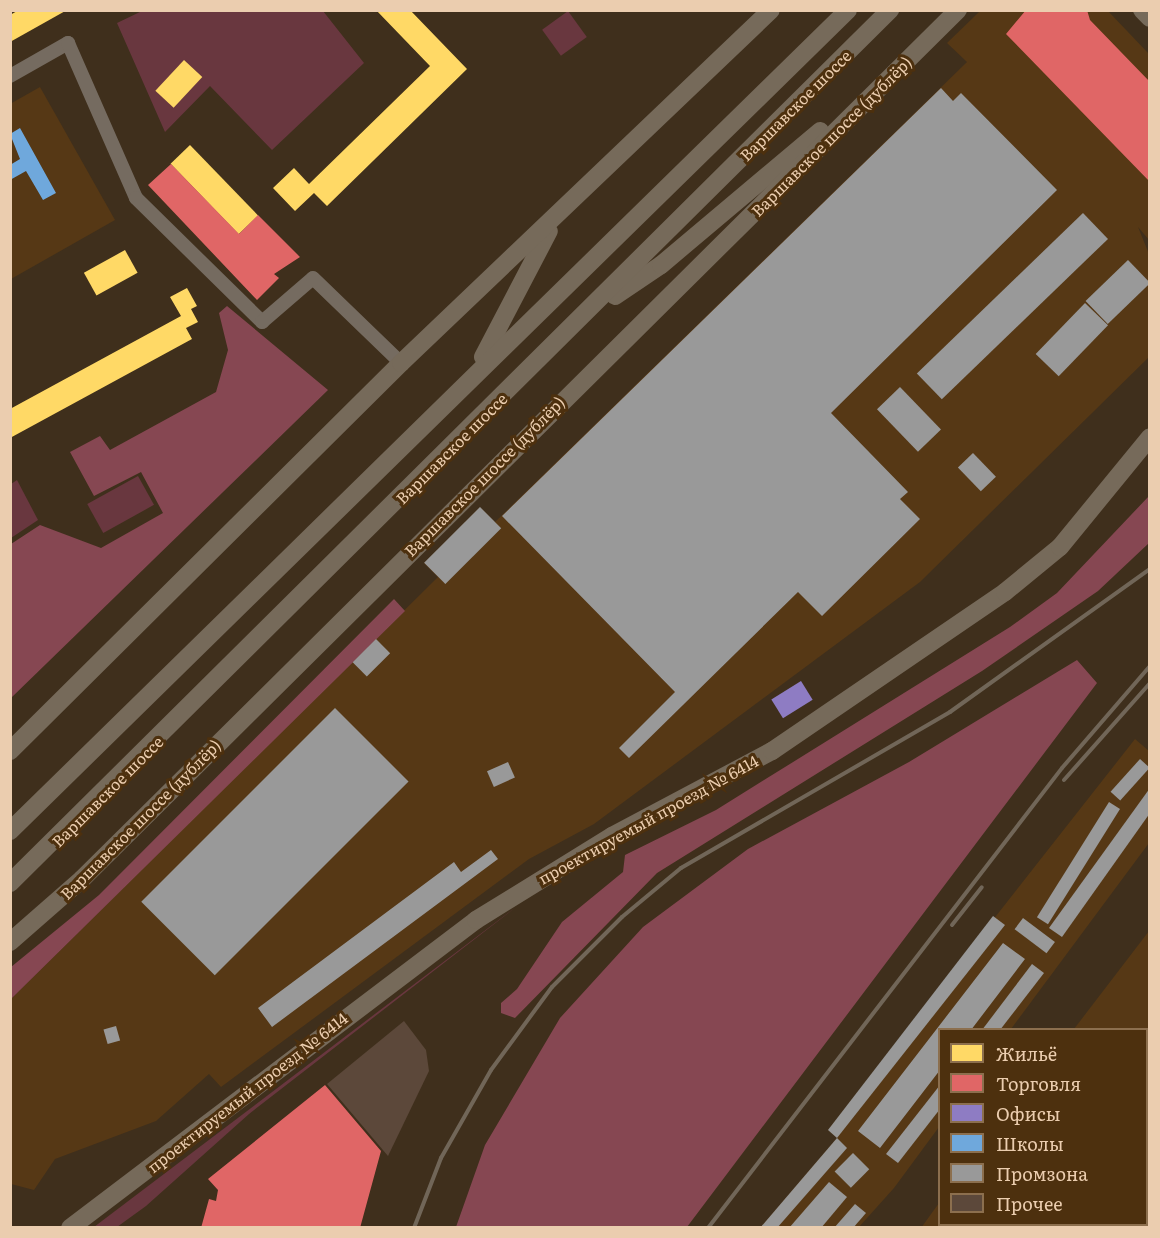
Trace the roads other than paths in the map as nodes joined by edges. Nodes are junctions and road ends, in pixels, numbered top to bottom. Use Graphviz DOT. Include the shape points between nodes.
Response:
graph roads {
  1 [pos="771,10"];
  2 [pos="848,10"];
  3 [pos="890,10"];
  4 [pos="951,10"];
  5 [pos="958,10"];
  6 [pos="1142,10"];
  7 [pos="1149,18"];
  8 [pos="933,34"];
  9 [pos="903,65"];
  10 [pos="10,76"];
  11 [pos="573,198"];
  12 [pos="583,316"];
  13 [pos="402,363"];
  14 [pos="464,386"];
  15 [pos="1149,437"];
  16 [pos="10,751"];
  17 [pos="44,801"];
  18 [pos="10,816"];
  19 [pos="10,831"];
  20 [pos="10,883"];
  21 [pos="10,942"];
  22 [pos="70,1227"];
  1 -- 11 [label="main road"];
  2 -- 14 [label="main road, Варшавское шоссе"];
  3 -- 12 [label="main road, Варшавское шоссе"];
  4 -- 8 [label="street"];
  5 -- 8 [label="main road, Варшавское шоссе (дублёр)"];
  6 -- 7 [label="main road"];
  8 -- 9 [label="main road, Варшавское шоссе (дублёр)"];
  9 -- 12 [label="main road" via="662,265"];
  9 -- 21 [label="main road, Варшавское шоссе (дублёр)" via="82,879"];
  10 -- 13 [label="street" via="68,43 136,198 262,322 313,278"];
  11 -- 13 [label="main road"];
  11 -- 14 [label="main road" via="539,245 498,334"];
  12 -- 20 [label="main road, Варшавское шоссе"];
  13 -- 16 [label="main road"];
  14 -- 17 [label="main road, Варшавское шоссе"];
  15 -- 22 [label="main road, проектируемый проезд № 6414" via="1060,547 1005,592 772,751 612,836 476,920"];
  17 -- 18 [label="main road"];
  17 -- 19 [label="main road, Варшавское шоссе"];
}
